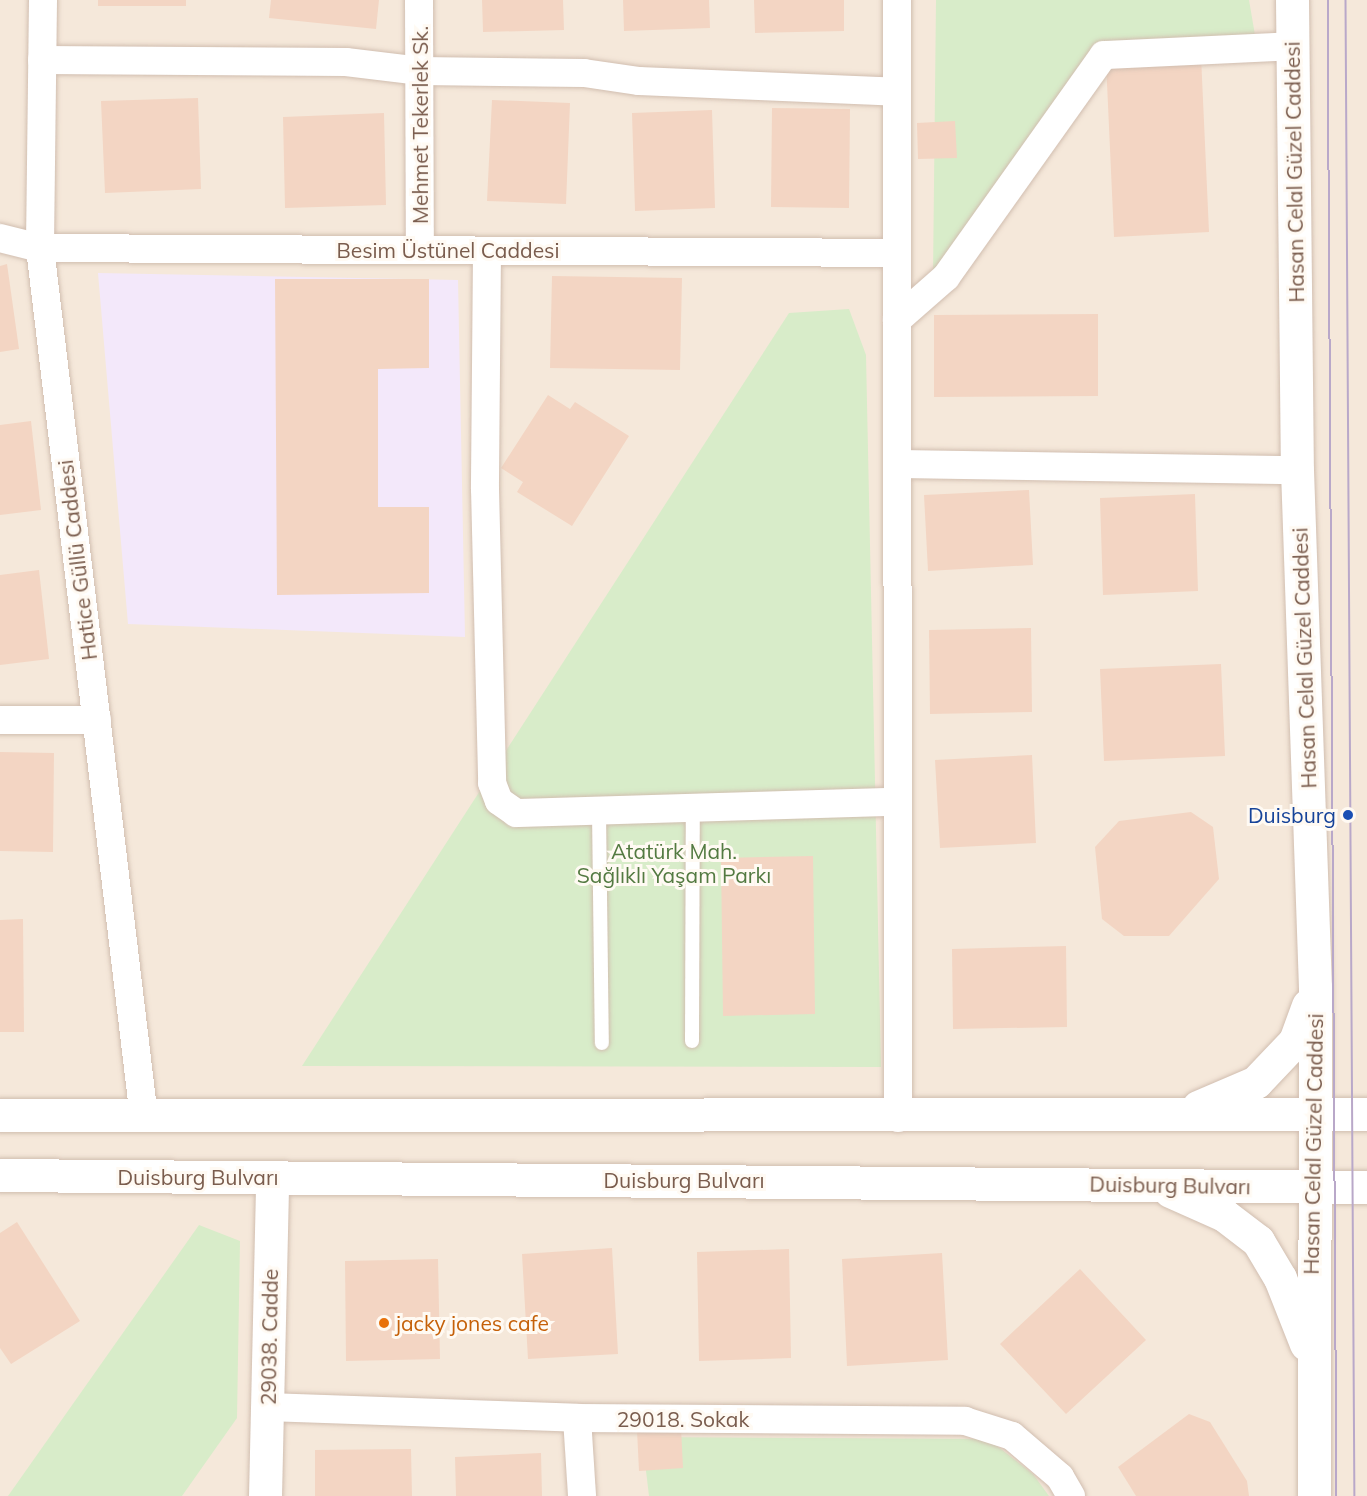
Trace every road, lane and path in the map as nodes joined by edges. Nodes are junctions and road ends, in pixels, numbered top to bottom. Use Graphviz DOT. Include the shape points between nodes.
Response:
graph roads {
  1 [pos="43,0"];
  2 [pos="419,0"];
  3 [pos="897,0"];
  4 [pos="1274,0"];
  5 [pos="1292,0"];
  6 [pos="1293,41"];
  7 [pos="42,60"];
  8 [pos="420,72"];
  9 [pos="897,92"];
  10 [pos="0,238"];
  11 [pos="40,248"];
  12 [pos="420,250"];
  13 [pos="487,251"];
  14 [pos="897,253"];
  15 [pos="897,320"];
  16 [pos="898,464"];
  17 [pos="1297,470"];
  18 [pos="0,720"];
  19 [pos="97,720"];
  20 [pos="897,802"];
  21 [pos="693,809"];
  22 [pos="600,811"];
  23 [pos="1315,987"];
  24 [pos="692,1041"];
  25 [pos="602,1043"];
  26 [pos="1184,1113"];
  27 [pos="1313,1114"];
  28 [pos="1367,1114"];
  29 [pos="0,1115"];
  30 [pos="144,1118"];
  31 [pos="897,1118"];
  32 [pos="0,1175"];
  33 [pos="272,1178"];
  34 [pos="1155,1184"];
  35 [pos="1367,1187"];
  36 [pos="1311,1188"];
  37 [pos="1313,1362"];
  38 [pos="267,1407"];
  39 [pos="577,1418"];
  40 [pos="265,1496"];
  41 [pos="582,1496"];
  42 [pos="1071,1496"];
  43 [pos="1314,1496"];
  1 -- 7 [label="street, Hatice Güllü Caddesi"];
  2 -- 8 [label="street, Mehmet Tekerlek Sk."];
  3 -- 9 [label="street"];
  4 -- 6 [label="main road"];
  5 -- 6 [label="main road, Hasan Celal Güzel Caddesi"];
  6 -- 15 [label="street" via="1104,55 946,277"];
  6 -- 17 [label="main road, Hasan Celal Güzel Caddesi"];
  7 -- 8 [label="street" via="346,62"];
  7 -- 11 [label="street, Hatice Güllü Caddesi"];
  8 -- 9 [label="street" via="584,73 639,81"];
  8 -- 12 [label="street, Mehmet Tekerlek Sk."];
  9 -- 14 [label="street"];
  10 -- 11 [label="street, Besim Üstünel Caddesi"];
  11 -- 12 [label="street, Besim Üstünel Caddesi"];
  11 -- 19 [label="street, Hatice Güllü Caddesi"];
  12 -- 13 [label="street, Besim Üstünel Caddesi"];
  13 -- 14 [label="street, Besim Üstünel Caddesi"];
  13 -- 22 [label="street" via="485,489 492,783 499,801 516,813"];
  14 -- 15 [label="street"];
  15 -- 16 [label="street"];
  16 -- 17 [label="street"];
  16 -- 20 [label="street"];
  17 -- 23 [label="main road, Hasan Celal Güzel Caddesi"];
  18 -- 19 [label="street"];
  19 -- 30 [label="street, Hatice Güllü Caddesi"];
  20 -- 21 [label="street"];
  20 -- 31 [label="street"];
  21 -- 22 [label="street"];
  21 -- 24 [label="lane"];
  22 -- 25 [label="lane"];
  23 -- 26 [label="main road" via="1295,1041 1277,1062 1256,1082"];
  23 -- 27 [label="main road, Hasan Celal Güzel Caddesi"];
  26 -- 27 [label="main road"];
  26 -- 31 [label="main road"];
  27 -- 28 [label="main road"];
  27 -- 36 [label="main road, Hasan Celal Güzel Caddesi"];
  29 -- 30 [label="main road"];
  30 -- 31 [label="main road"];
  32 -- 33 [label="main road, Duisburg Bulvarı"];
  33 -- 34 [label="main road, Duisburg Bulvarı"];
  33 -- 38 [label="main road, 29038. Cadde"];
  34 -- 36 [label="main road, Duisburg Bulvarı"];
  34 -- 37 [label="main road" via="1224,1215 1258,1241 1280,1278"];
  35 -- 36 [label="main road, Duisburg Bulvarı"];
  36 -- 37 [label="main road, Hasan Celal Güzel Caddesi"];
  37 -- 43 [label="main road, Hasan Celal Güzel Caddesi"];
  38 -- 39 [label="street, 29018. Sokak"];
  38 -- 40 [label="main road, 29038. Cadde"];
  39 -- 41 [label="street"];
  39 -- 42 [label="street, 29018. Sokak" via="965,1421 1012,1436 1060,1477"];
}
